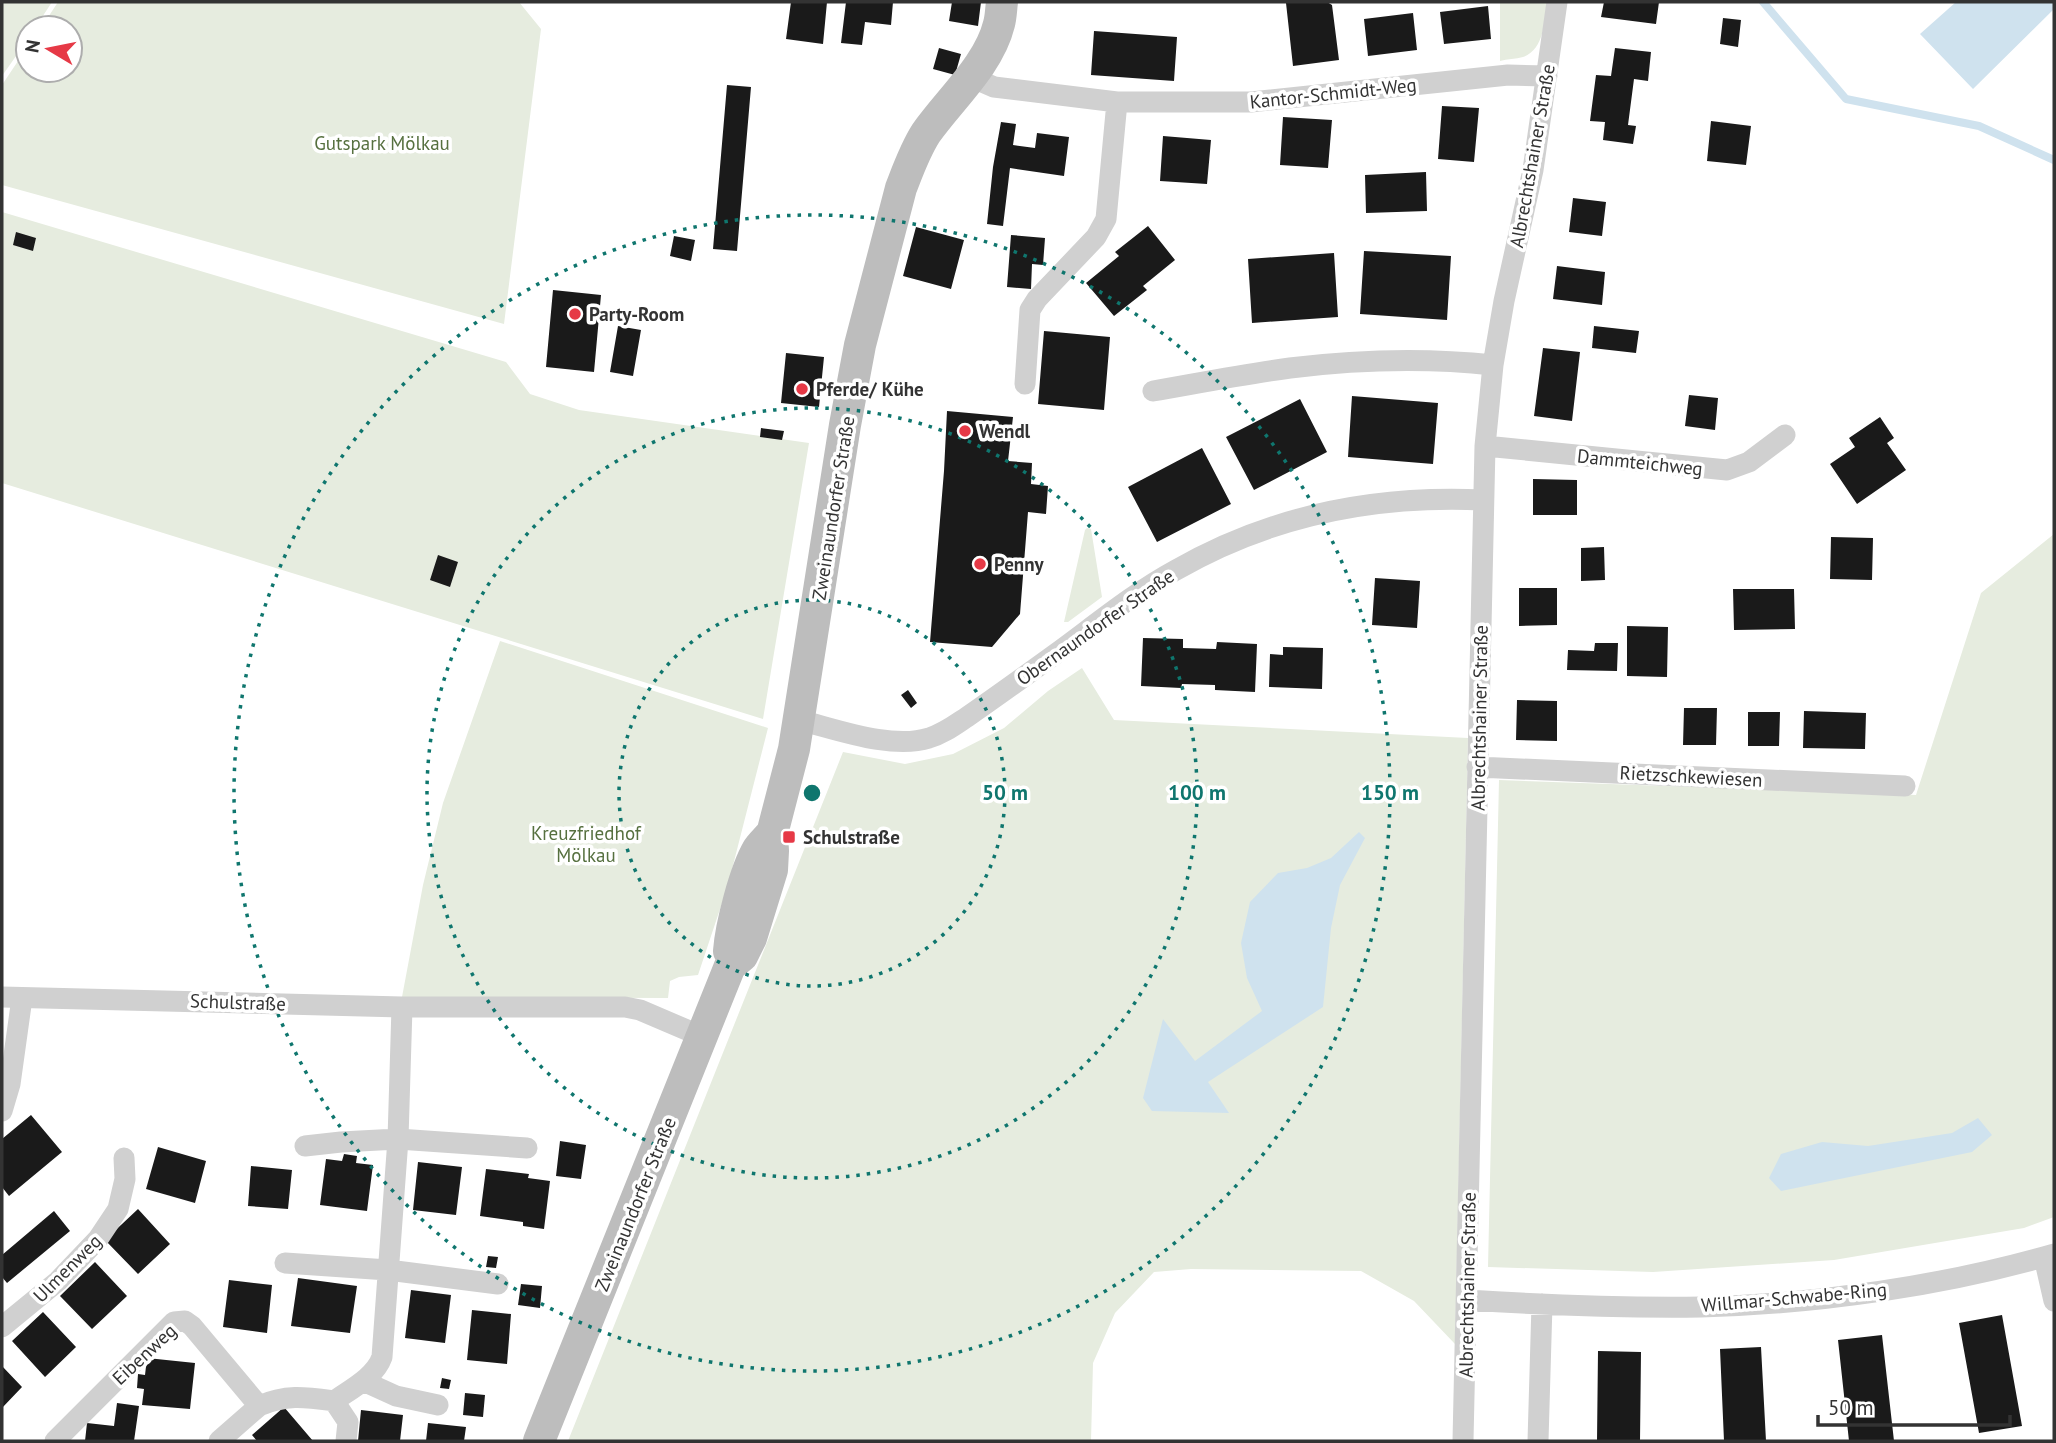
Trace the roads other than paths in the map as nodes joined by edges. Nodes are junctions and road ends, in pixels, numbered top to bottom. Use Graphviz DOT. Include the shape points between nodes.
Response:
graph roads {
  1 [pos="1002,2"];
  2 [pos="1557,2"];
  3 [pos="1548,76"];
  4 [pos="971,77"];
  5 [pos="1118,102"];
  6 [pos="1493,365"];
  7 [pos="1025,384"];
  8 [pos="1153,391"];
  9 [pos="1785,435"];
  10 [pos="1485,446"];
  11 [pos="1483,500"];
  12 [pos="799,720"];
  13 [pos="1477,767"];
  14 [pos="1905,786"];
  15 [pos="12,998"];
  16 [pos="402,1007"];
  17 [pos="701,1036"];
  18 [pos="2,1111"];
  19 [pos="398,1139"];
  20 [pos="305,1146"];
  21 [pos="527,1148"];
  22 [pos="124,1158"];
  23 [pos="2049,1256"];
  24 [pos="285,1263"];
  25 [pos="388,1270"];
  26 [pos="498,1284"];
  27 [pos="1467,1300"];
  28 [pos="2054,1301"];
  29 [pos="1542,1304"];
  30 [pos="2,1326"];
  31 [pos="363,1381"];
  32 [pos="334,1401"];
  33 [pos="438,1405"];
  34 [pos="259,1406"];
  35 [pos="55,1441"];
  36 [pos="219,1441"];
  37 [pos="346,1441"];
  38 [pos="540,1441"];
  39 [pos="1463,1441"];
  40 [pos="1538,1441"];
  1 -- 4 [label="street, Zweinaundorfer Straße" via="992,42"];
  2 -- 3 [label="street, Albrechtshainer Straße"];
  3 -- 5 [label="street, Kantor-Schmidt-Weg" via="1508,75 1251,102"];
  3 -- 6 [label="street, Albrechtshainer Straße" via="1534,170"];
  4 -- 5 [label="street, Kantor-Schmidt-Weg" via="994,87"];
  4 -- 12 [label="street, Zweinaundorfer Straße" via="925,135 901,188 860,345"];
  5 -- 7 [label="street" via="1106,219 1096,237 1030,310"];
  6 -- 8 [label="street" via="1372,362 1291,368"];
  6 -- 10 [label="street, Albrechtshainer Straße"];
  9 -- 10 [label="street, Dammteichweg" via="1749,462 1727,470"];
  10 -- 11 [label="street, Albrechtshainer Straße"];
  11 -- 12 [label="street, Obernaundorfer Straße" via="1409,500 1329,510 1246,536 1141,591 967,717 927,739 887,741"];
  11 -- 13 [label="street, Albrechtshainer Straße"];
  12 -- 17 [label="street, Zweinaundorfer Straße" via="772,834 758,848 743,890 729,948 730,966"];
  13 -- 14 [label="street, Rietzschkewiesen"];
  13 -- 27 [label="street, Albrechtshainer Straße"];
  15 -- 16 [label="street, Schulstraße"];
  15 -- 18 [label="street, Schulstraße" via="10,1084"];
  16 -- 17 [label="street, Schulstraße" via="625,1007"];
  16 -- 19 [label="street"];
  17 -- 38 [label="street, Zweinaundorfer Straße"];
  19 -- 20 [label="street"];
  19 -- 21 [label="street"];
  19 -- 25 [label="street"];
  22 -- 30 [label="street, Ulmenweg" via="118,1209 98,1239 58,1281"];
  23 -- 28 [label="street, Willmar-Schwabe-Ring"];
  23 -- 29 [label="street, Willmar-Schwabe-Ring" via="1933,1282 1816,1299 1702,1307"];
  24 -- 25 [label="street"];
  25 -- 26 [label="street"];
  25 -- 31 [label="street" via="382,1357"];
  27 -- 29 [label="street, Willmar-Schwabe-Ring"];
  27 -- 39 [label="street, Albrechtshainer Straße"];
  29 -- 40 [label="street"];
  31 -- 32 [label="street"];
  31 -- 33 [label="street" via="396,1396"];
  32 -- 34 [label="street" via="276,1398"];
  32 -- 37 [label="street" via="348,1422"];
  34 -- 35 [label="street, Eibenweg" via="192,1326 174,1322"];
  34 -- 36 [label="street"];
}
